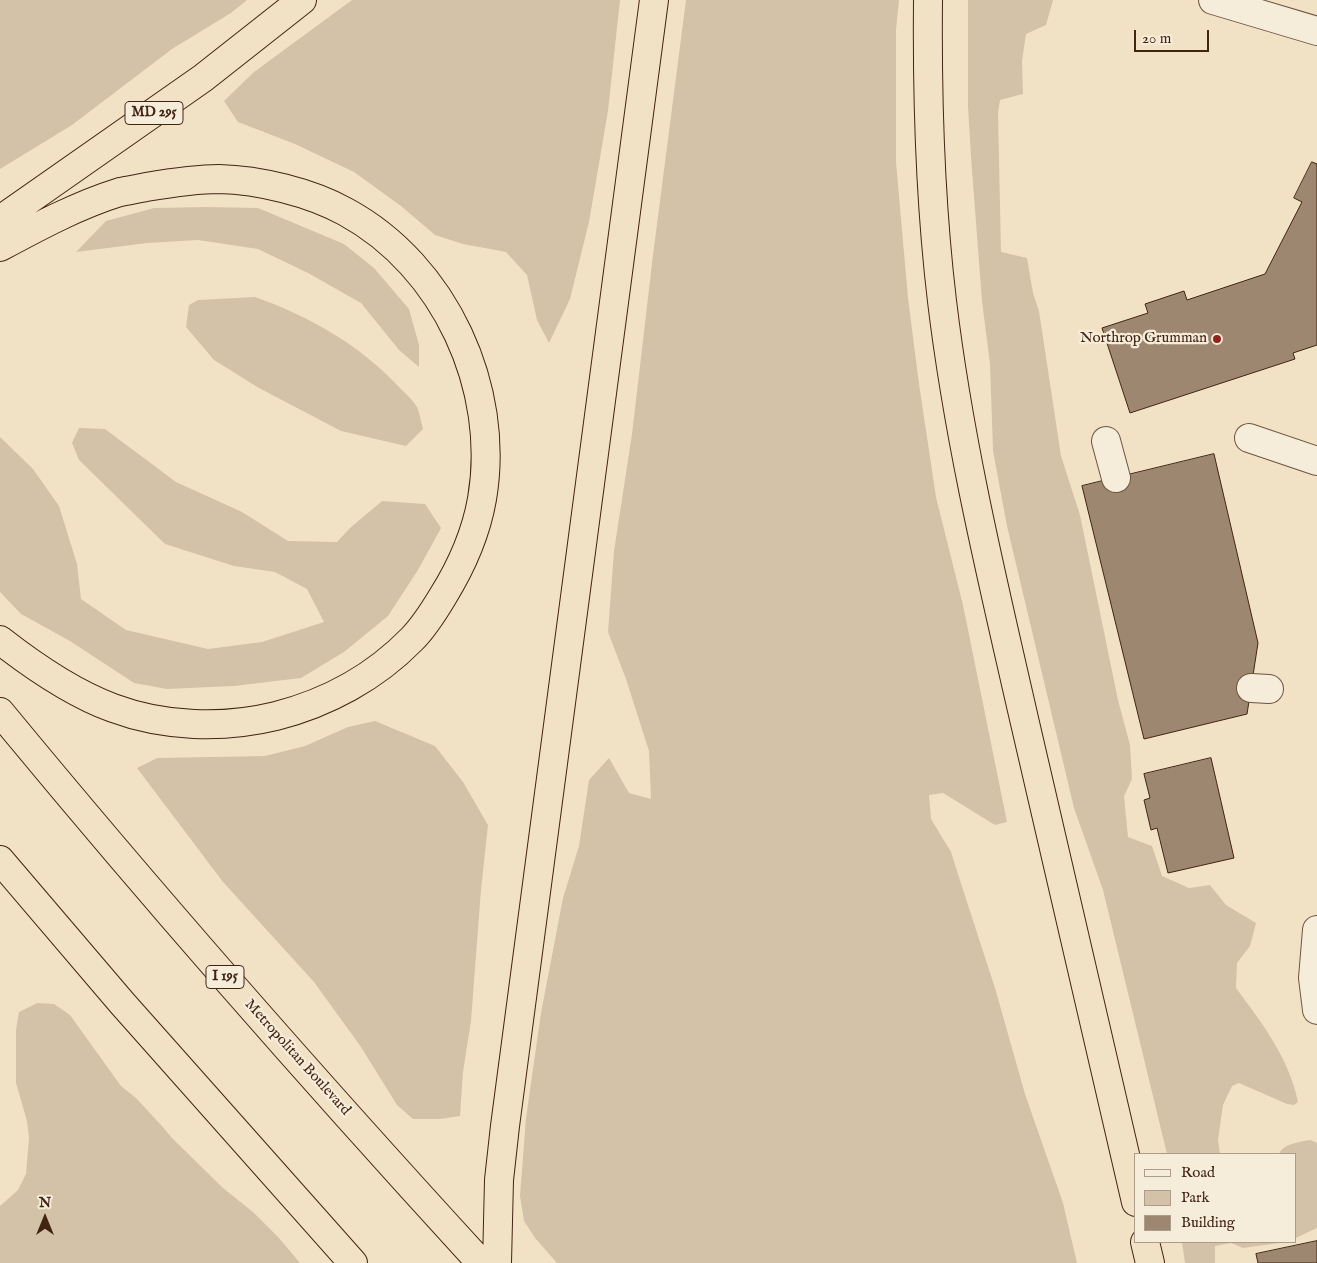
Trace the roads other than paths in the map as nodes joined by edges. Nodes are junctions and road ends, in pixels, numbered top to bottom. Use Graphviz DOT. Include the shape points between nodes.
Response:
graph roads {
  1 [pos="302,0"];
  2 [pos="654,0"];
  3 [pos="928,0"];
  4 [pos="1213,0"];
  5 [pos="1317,31"];
  6 [pos="0,220"];
  7 [pos="0,247"];
  8 [pos="1249,438"];
  9 [pos="1106,441"];
  10 [pos="1317,461"];
  11 [pos="1116,478"];
  12 [pos="0,640"];
  13 [pos="0,712"];
  14 [pos="0,860"];
  15 [pos="1317,930"];
  16 [pos="1317,1010"];
  17 [pos="1134,1193"];
  18 [pos="1145,1243"];
  19 [pos="353,1263"];
  20 [pos="481,1263"];
  21 [pos="497,1263"];
  22 [pos="1150,1263"];
  1 -- 6 [label="highway, MD 295" via="204,78"];
  2 -- 21 [label="highway" via="504,1126"];
  3 -- 17 [label="highway" via="933,198 954,388 978,517"];
  4 -- 5 [label="street"];
  7 -- 12 [label="highway" via="60,216 121,192 172,182 218,179 264,184 304,194 345,211 406,258 435,294 456,330 471,365 482,408 486,454 482,500 472,537 455,577 414,637 383,665 342,692 299,710 244,723 209,725 158,720 112,708 68,686 22,658"];
  8 -- 10 [label="street"];
  9 -- 11 [label="street"];
  13 -- 20 [label="highway, Metropolitan Boulevard / I 195" via="186,932"];
  14 -- 19 [label="highway"];
  15 -- 16 [label="street" via="1313,978"];
  18 -- 22 [label="highway"];
}
